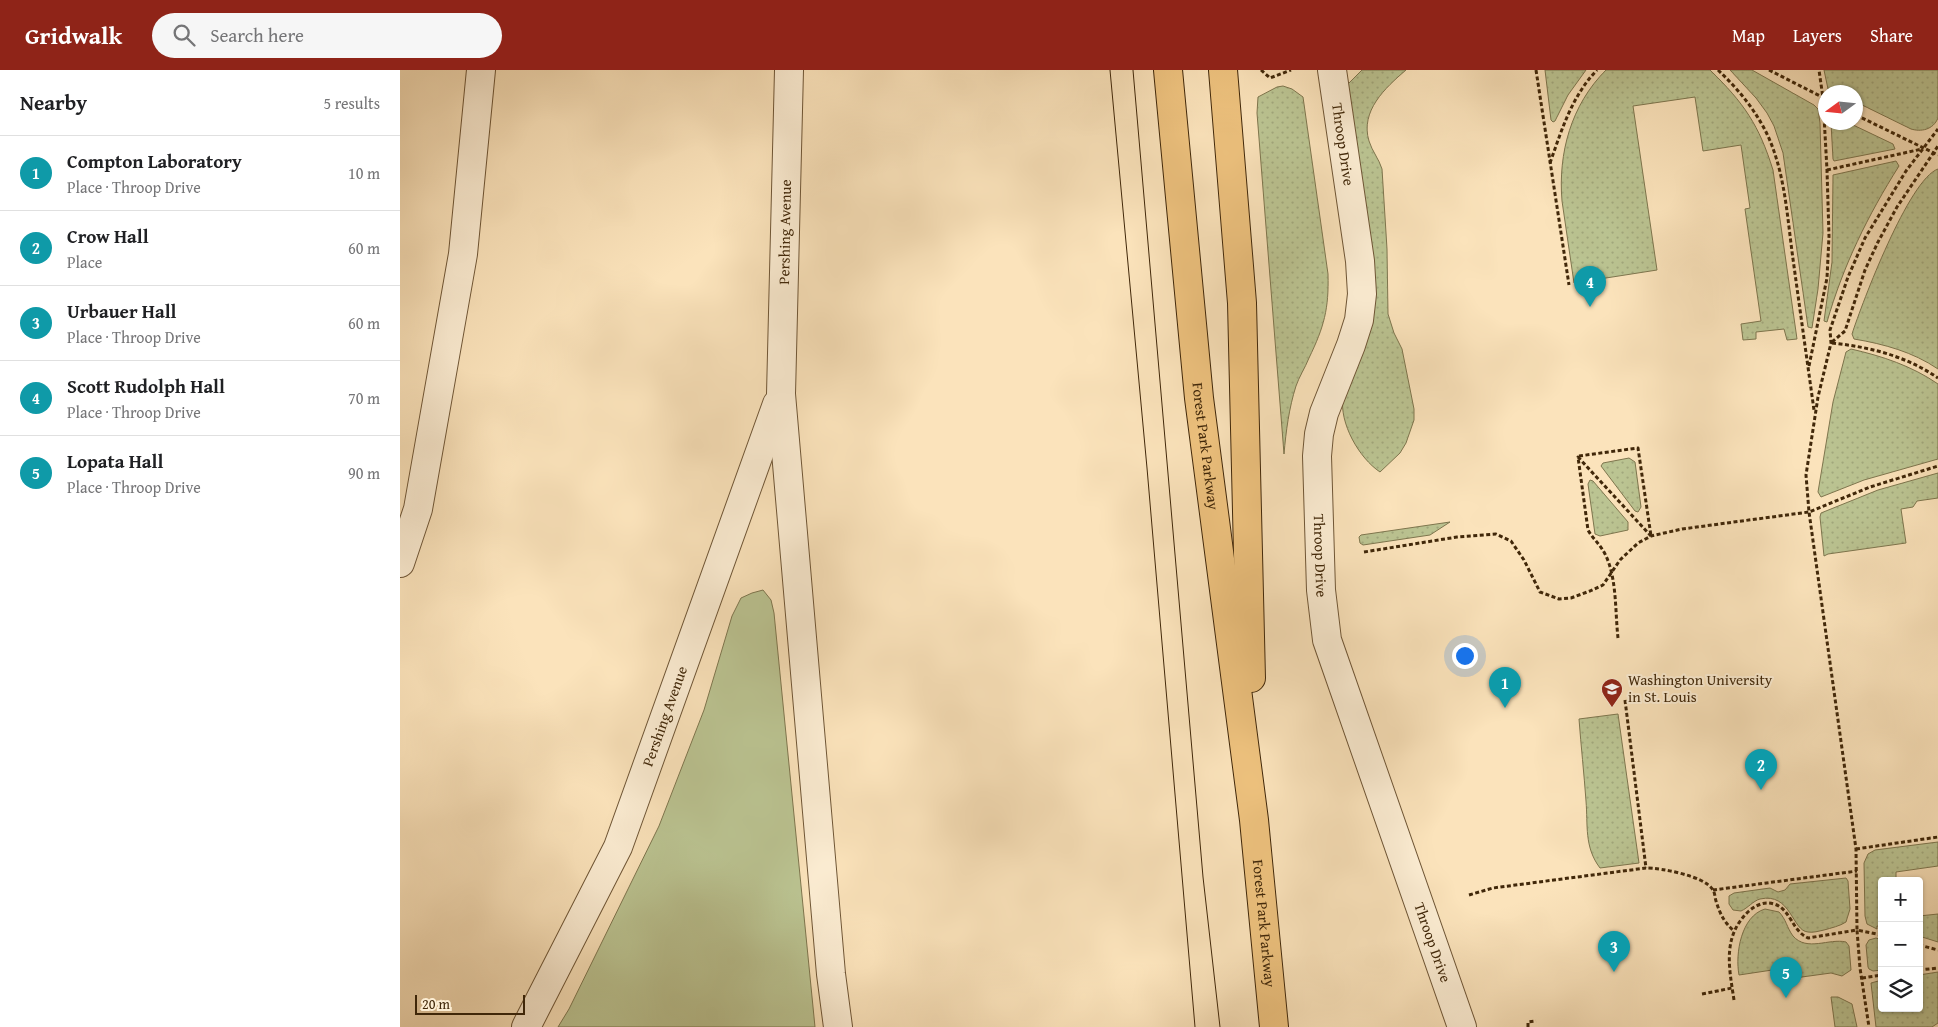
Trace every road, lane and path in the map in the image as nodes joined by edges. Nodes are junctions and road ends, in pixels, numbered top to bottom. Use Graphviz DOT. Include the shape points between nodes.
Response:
graph roads {
  1 [pos="481,70"];
  2 [pos="789,70"];
  3 [pos="1168,70"];
  4 [pos="1223,70"];
  5 [pos="1261,70"];
  6 [pos="1291,70"];
  7 [pos="1332,70"];
  8 [pos="1536,70"];
  9 [pos="1597,70"];
  10 [pos="1718,70"];
  11 [pos="1769,70"];
  12 [pos="1819,70"];
  13 [pos="1822,85"];
  14 [pos="1818,95"];
  15 [pos="1863,118"];
  16 [pos="1938,128"];
  17 [pos="1825,130"];
  18 [pos="1938,146"];
  19 [pos="1923,148"];
  20 [pos="1936,153"];
  21 [pos="1550,164"];
  22 [pos="1827,170"];
  23 [pos="1569,285"];
  24 [pos="1831,343"];
  25 [pos="1809,369"];
  26 [pos="1938,378"];
  27 [pos="780,394"];
  28 [pos="1815,416"];
  29 [pos="1578,456"];
  30 [pos="1938,466"];
  31 [pos="1809,512"];
  32 [pos="1651,536"];
  33 [pos="1364,552"];
  34 [pos="400,563"];
  35 [pos="1611,570"];
  36 [pos="1618,638"];
  37 [pos="1625,700"];
  38 [pos="1254,820"];
  39 [pos="1938,837"];
  40 [pos="1856,849"];
  41 [pos="1646,868"];
  42 [pos="1857,871"];
  43 [pos="1713,890"];
  44 [pos="1469,895"];
  45 [pos="1857,930"];
  46 [pos="1734,931"];
  47 [pos="1878,933"];
  48 [pos="1923,946"];
  49 [pos="1938,950"];
  50 [pos="1938,968"];
  51 [pos="1923,970"];
  52 [pos="1878,976"];
  53 [pos="1862,978"];
  54 [pos="1732,988"];
  55 [pos="1702,994"];
  56 [pos="1734,1000"];
  57 [pos="1536,1021"];
  58 [pos="526,1027"];
  59 [pos="838,1027"];
  60 [pos="1274,1027"];
  61 [pos="1462,1027"];
  62 [pos="1528,1027"];
  63 [pos="1869,1027"];
  1 -- 34 [label="street" via="463,254 418,510"];
  2 -- 27 [label="street, Pershing Avenue"];
  3 -- 38 [label="main road, Forest Park Parkway" via="1199,398"];
  4 -- 38 [label="main road, Forest Park Parkway" via="1242,303"];
  5 -- 6 [label="path" via="1270,78"];
  7 -- 61 [label="street, Throop Drive" via="1362,294 1354,337 1319,434 1322,614 1327,640"];
  8 -- 21 [label="path"];
  9 -- 21 [label="path" via="1586,82 1566,117"];
  10 -- 25 [label="path" via="1750,105 1776,158"];
  11 -- 14 [label="path"];
  12 -- 13 [label="path"];
  15 -- 19 [label="path"];
  16 -- 19 [label="path"];
  17 -- 22 [label="path"];
  18 -- 20 [label="path"];
  19 -- 20 [label="path"];
  19 -- 22 [label="path"];
  19 -- 24 [label="path" via="1865,238 1830,330"];
  20 -- 24 [label="path" via="1897,207 1866,270 1845,331"];
  21 -- 23 [label="path"];
  22 -- 25 [label="path" via="1826,278"];
  24 -- 26 [label="path" via="1882,351 1915,364"];
  24 -- 28 [label="path"];
  25 -- 28 [label="path"];
  27 -- 58 [label="street, Pershing Avenue" via="618,847"];
  27 -- 59 [label="street, Pershing Avenue"];
  28 -- 31 [label="path" via="1806,475"];
  29 -- 32 [label="path"];
  29 -- 32 [label="path" via="1638,448"];
  29 -- 35 [label="path" via="1588,530 1599,543"];
  30 -- 31 [label="path" via="1870,487"];
  31 -- 32 [label="path"];
  31 -- 40 [label="path"];
  32 -- 35 [label="path" via="1638,543"];
  33 -- 35 [label="path" via="1496,534 1511,541 1540,592 1559,599 1571,598 1603,585"];
  35 -- 36 [label="path"];
  37 -- 41 [label="path"];
  38 -- 60 [label="main road, Forest Park Parkway"];
  39 -- 40 [label="path"];
  40 -- 42 [label="path"];
  41 -- 43 [label="path" via="1695,878"];
  41 -- 44 [label="path" via="1493,888"];
  42 -- 43 [label="path"];
  42 -- 45 [label="path"];
  43 -- 46 [label="path" via="1723,922"];
  45 -- 46 [label="path" via="1808,938 1796,930 1780,906 1765,903 1751,909"];
  45 -- 47 [label="path"];
  45 -- 53 [label="path"];
  46 -- 54 [label="path" via="1729,953"];
  48 -- 49 [label="path"];
  50 -- 51 [label="path"];
  52 -- 53 [label="path"];
  53 -- 63 [label="path"];
  54 -- 55 [label="path"];
  54 -- 56 [label="path"];
  57 -- 62 [label="path" via="1528,1022"];
}
